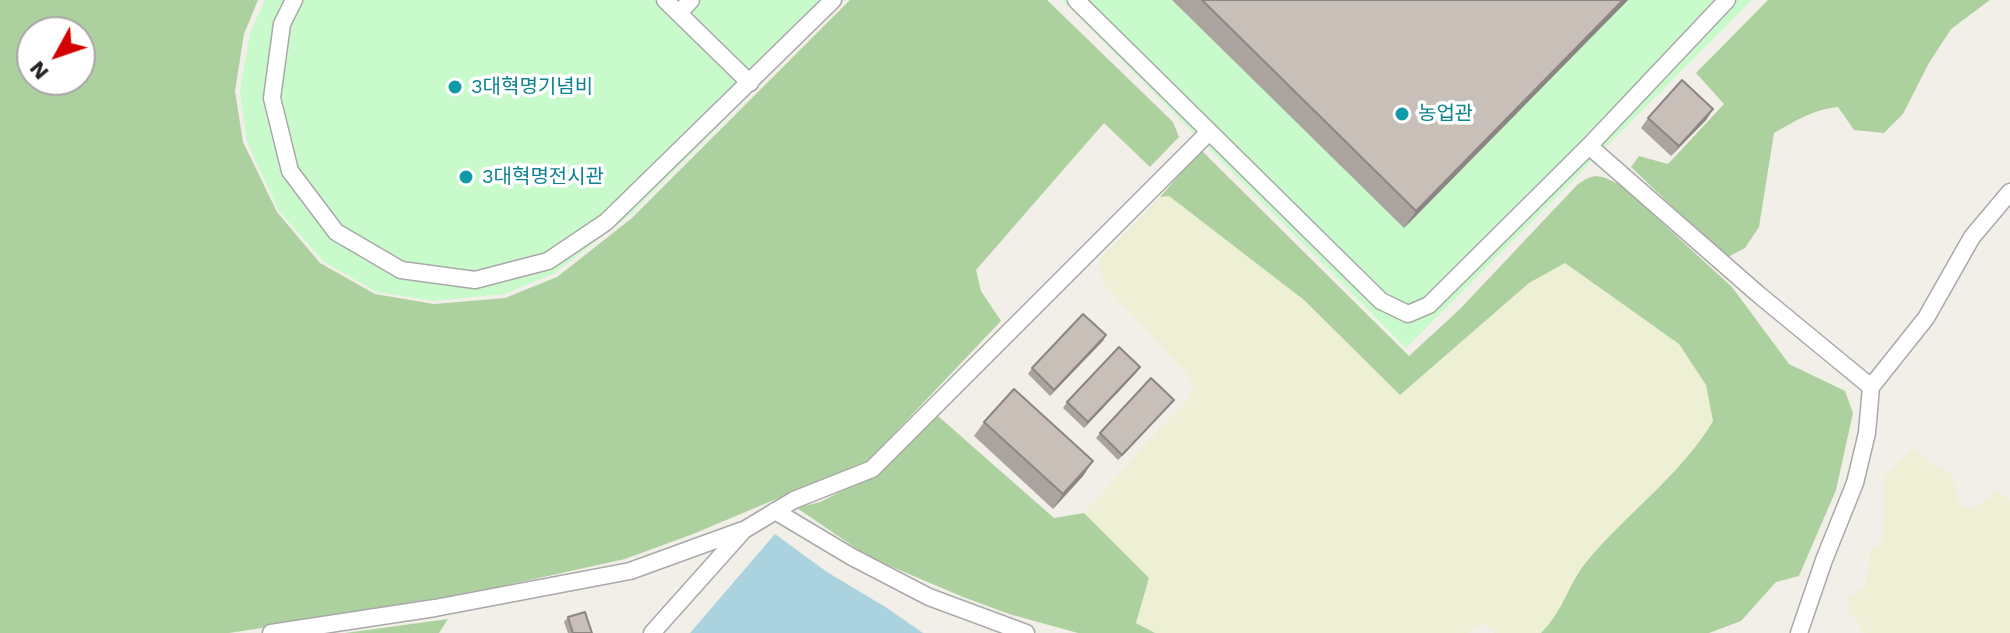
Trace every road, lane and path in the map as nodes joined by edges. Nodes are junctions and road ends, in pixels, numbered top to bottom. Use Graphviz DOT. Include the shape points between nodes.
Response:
graph roads {
  1 [pos="294,0"];
  2 [pos="665,0"];
  3 [pos="691,0"];
  4 [pos="833,0"];
  5 [pos="1076,0"];
  6 [pos="1727,0"];
  7 [pos="679,13"];
  8 [pos="750,83"];
  9 [pos="1208,133"];
  10 [pos="1589,146"];
  11 [pos="2010,192"];
  12 [pos="1871,387"];
  13 [pos="775,511"];
  14 [pos="744,530"];
  15 [pos="271,633"];
  16 [pos="652,633"];
  17 [pos="1026,633"];
  18 [pos="1799,633"];
  1 -- 8 [label="lane" via="282,24 272,98 290,171 336,232 401,270 475,280 548,261 606,222"];
  2 -- 7 [label="lane"];
  3 -- 7 [label="lane"];
  4 -- 8 [label="lane"];
  5 -- 9 [label="lane"];
  6 -- 10 [label="lane"];
  7 -- 8 [label="lane"];
  9 -- 10 [label="lane" via="1381,301 1408,314 1429,305"];
  9 -- 13 [label="lane" via="872,469"];
  10 -- 12 [label="lane"];
  11 -- 12 [label="lane" via="1972,237 1926,318"];
  12 -- 18 [label="lane" via="1855,483"];
  13 -- 14 [label="lane"];
  13 -- 17 [label="lane" via="929,597"];
  14 -- 15 [label="lane" via="630,571"];
  14 -- 16 [label="lane"];
}
